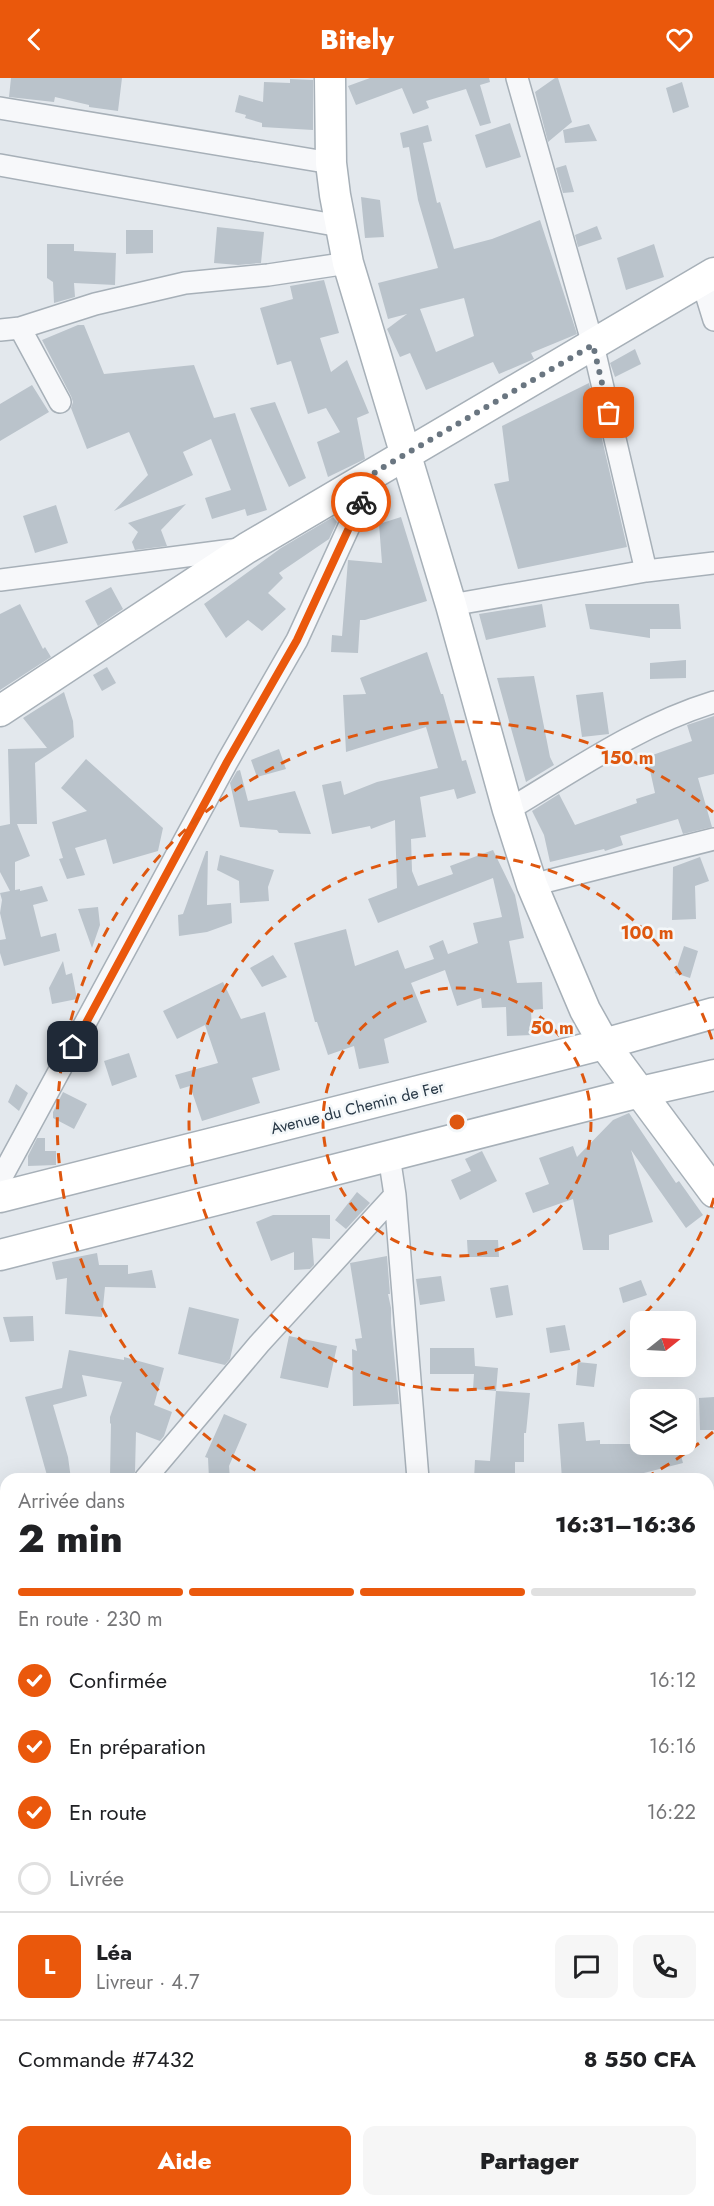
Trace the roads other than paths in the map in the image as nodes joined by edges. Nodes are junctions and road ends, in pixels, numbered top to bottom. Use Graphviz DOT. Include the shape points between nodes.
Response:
graph roads {
  1 [pos="330,78"];
  2 [pos="517,78"];
  3 [pos="0,108"];
  4 [pos="331,163"];
  5 [pos="0,165"];
  6 [pos="340,226"];
  7 [pos="348,263"];
  8 [pos="708,277"];
  9 [pos="714,320"];
  10 [pos="10,329"];
  11 [pos="593,345"];
  12 [pos="60,402"];
  13 [pos="406,456"];
  14 [pos="375,472"];
  15 [pos="247,548"];
  16 [pos="714,563"];
  17 [pos="646,571"];
  18 [pos="0,580"];
  19 [pos="451,605"];
  20 [pos="714,702"];
  21 [pos="0,711"];
  22 [pos="508,810"];
  23 [pos="714,839"];
  24 [pos="532,885"];
  25 [pos="714,1013"];
  26 [pos="604,1044"];
  27 [pos="714,1076"];
  28 [pos="640,1092"];
  29 [pos="389,1156"];
  30 [pos="0,1180"];
  31 [pos="714,1192"];
  32 [pos="395,1195"];
  33 [pos="0,1197"];
  34 [pos="0,1255"];
  35 [pos="150,1473"];
  36 [pos="418,1473"];
  1 -- 4 [label="main road"];
  2 -- 11 [label="street"];
  3 -- 4 [label="street"];
  4 -- 6 [label="main road"];
  5 -- 6 [label="street"];
  6 -- 7 [label="main road"];
  7 -- 10 [label="street" via="185,283"];
  7 -- 13 [label="main road"];
  8 -- 9 [label="street"];
  8 -- 11 [label="main road"];
  10 -- 12 [label="street"];
  11 -- 13 [label="main road"];
  11 -- 17 [label="street"];
  13 -- 14 [label="main road"];
  13 -- 19 [label="main road"];
  14 -- 15 [label="main road"];
  14 -- 30 [label="street" via="297,640"];
  15 -- 18 [label="street"];
  15 -- 21 [label="main road"];
  16 -- 17 [label="street"];
  17 -- 19 [label="street"];
  19 -- 22 [label="main road"];
  20 -- 22 [label="street" via="632,735"];
  22 -- 24 [label="main road"];
  23 -- 24 [label="street"];
  24 -- 26 [label="main road" via="569,975"];
  25 -- 26 [label="main road, Avenue du Chemin de Fer"];
  26 -- 28 [label="main road"];
  26 -- 33 [label="main road, Avenue du Chemin de Fer"];
  27 -- 28 [label="main road"];
  28 -- 29 [label="main road"];
  28 -- 31 [label="main road"];
  29 -- 32 [label="street"];
  29 -- 34 [label="main road"];
  32 -- 35 [label="street" via="259,1344"];
  32 -- 36 [label="street"];
}
